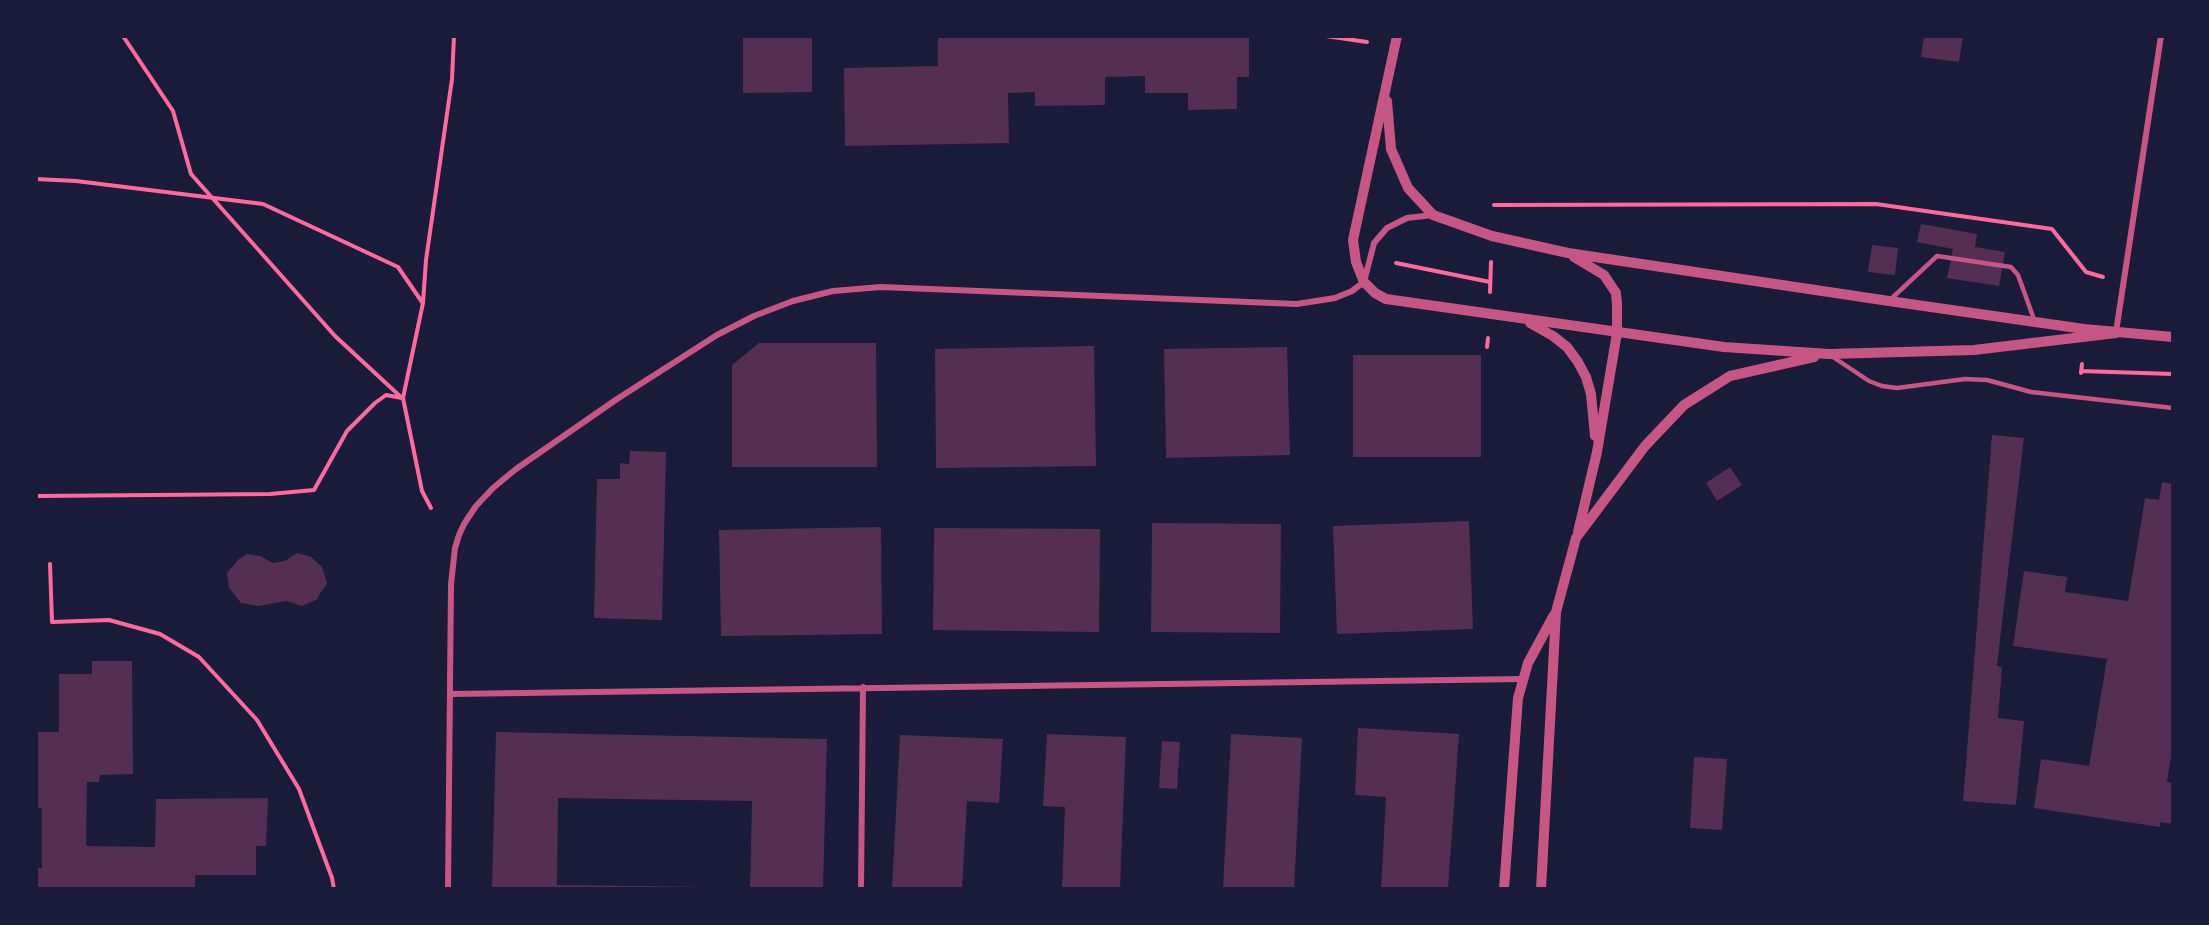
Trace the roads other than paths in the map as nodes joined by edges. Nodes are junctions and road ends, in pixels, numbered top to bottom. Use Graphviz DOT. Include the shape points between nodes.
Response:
graph roads {
  1 [pos="1397,36"];
  2 [pos="2161,36"];
  3 [pos="1387,80"];
  4 [pos="1433,215"];
  5 [pos="1568,253"];
  6 [pos="1364,282"];
  7 [pos="1889,301"];
  8 [pos="1523,319"];
  9 [pos="2035,322"];
  10 [pos="1617,333"];
  11 [pos="2116,333"];
  12 [pos="2173,337"];
  13 [pos="1829,354"];
  14 [pos="2173,408"];
  15 [pos="1597,452"];
  16 [pos="1576,538"];
  17 [pos="1556,612"];
  18 [pos="1523,679"];
  19 [pos="863,687"];
  20 [pos="450,694"];
  21 [pos="448,889"];
  22 [pos="861,889"];
  23 [pos="1504,889"];
  24 [pos="1540,889"];
  1 -- 3 [label="street"];
  2 -- 11 [label="street"];
  3 -- 4 [label="street" via="1391,149 1408,188"];
  3 -- 6 [label="street" via="1353,240"];
  4 -- 5 [label="street" via="1492,236"];
  4 -- 6 [label="street" via="1407,218 1387,228 1371,249"];
  5 -- 7 [label="street"];
  5 -- 10 [label="street" via="1604,275 1611,284 1616,293"];
  6 -- 8 [label="street" via="1375,293 1400,302"];
  6 -- 20 [label="street" via="1335,298 1297,304 880,287 833,291 773,308 735,326 617,399 516,469 476,506 455,548"];
  7 -- 9 [label="street"];
  7 -- 9 [label="lane" via="1937,256 1958,259 2011,267 2018,275"];
  8 -- 10 [label="street"];
  8 -- 15 [label="street" via="1553,336 1578,362 1591,394"];
  9 -- 11 [label="street"];
  10 -- 13 [label="street" via="1724,347"];
  10 -- 15 [label="street"];
  11 -- 12 [label="street"];
  11 -- 13 [label="street" via="1974,350"];
  13 -- 14 [label="lane" via="1882,386 1987,380 2031,392"];
  13 -- 16 [label="street" via="1730,376 1691,400 1644,446"];
  15 -- 16 [label="street"];
  16 -- 17 [label="street"];
  17 -- 18 [label="street"];
  17 -- 24 [label="street"];
  18 -- 19 [label="street"];
  18 -- 23 [label="street" via="1516,716"];
  19 -- 20 [label="street"];
  19 -- 22 [label="street"];
  20 -- 21 [label="street"];
}
